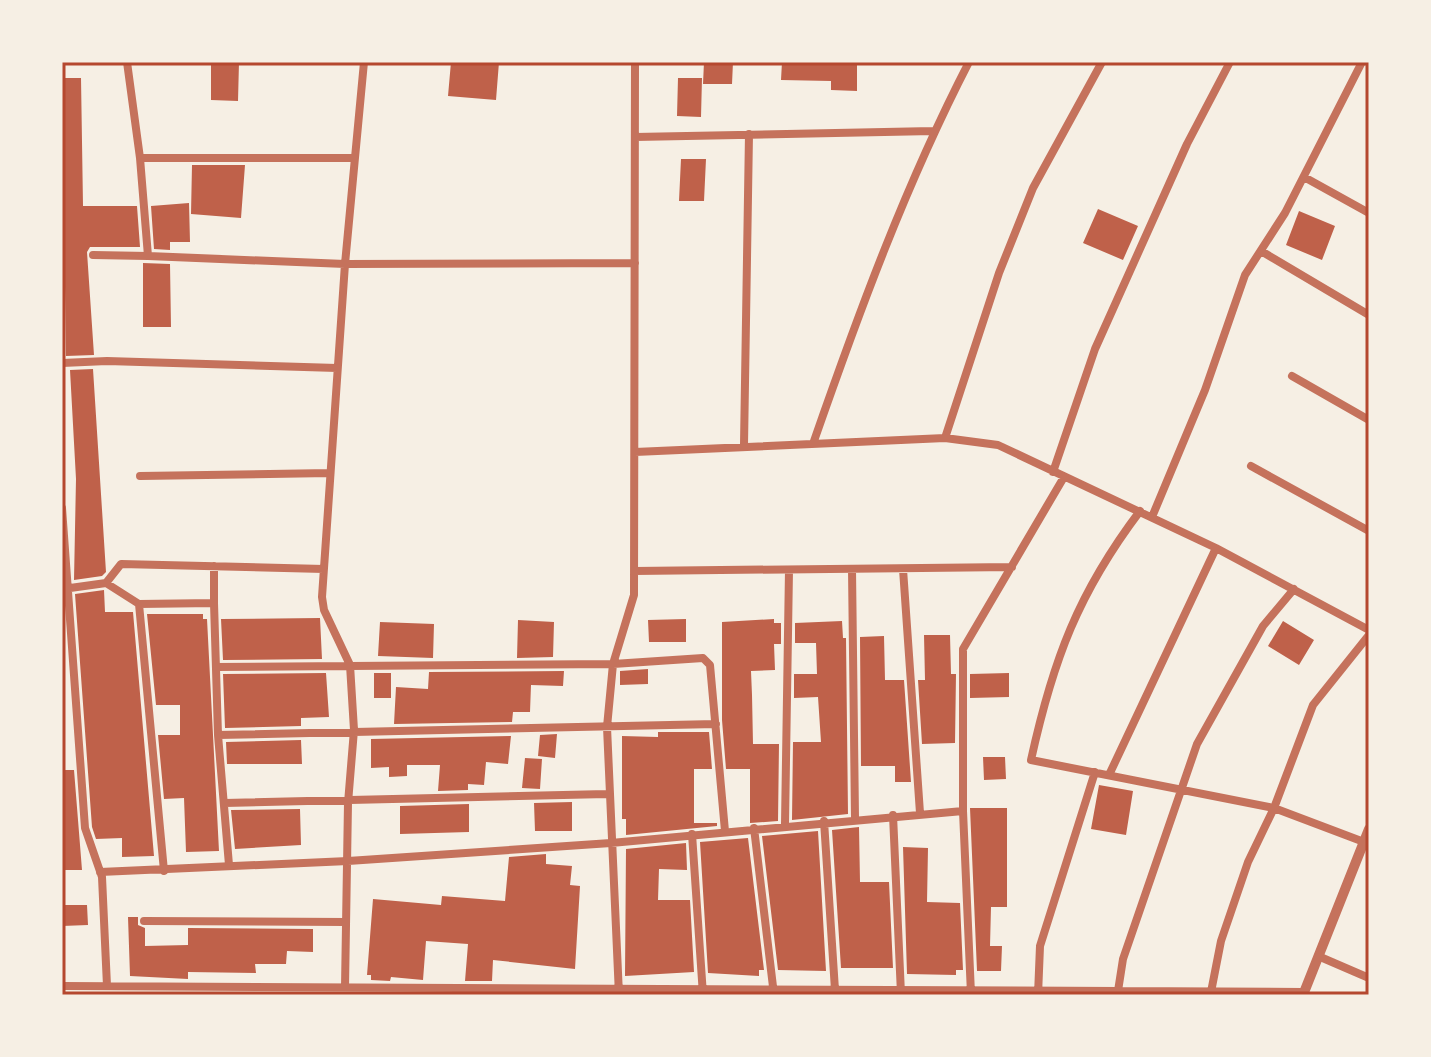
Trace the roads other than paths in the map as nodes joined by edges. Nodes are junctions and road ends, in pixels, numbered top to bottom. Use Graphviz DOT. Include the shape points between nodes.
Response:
graph roads {
  1 [pos="127,62"];
  2 [pos="364,62"];
  3 [pos="635,62"];
  4 [pos="969,62"];
  5 [pos="1102,62"];
  6 [pos="1230,62"];
  7 [pos="1362,62"];
  8 [pos="933,131"];
  9 [pos="749,134"];
  10 [pos="635,137"];
  11 [pos="140,158"];
  12 [pos="355,158"];
  13 [pos="1304,177"];
  14 [pos="1369,213"];
  15 [pos="1261,251"];
  16 [pos="93,255"];
  17 [pos="148,256"];
  18 [pos="635,263"];
  19 [pos="345,264"];
  20 [pos="1369,315"];
  21 [pos="62,363"];
  22 [pos="337,368"];
  23 [pos="1292,376"];
  24 [pos="1369,420"];
  25 [pos="945,438"];
  26 [pos="814,441"];
  27 [pos="744,445"];
  28 [pos="635,452"];
  29 [pos="1251,466"];
  30 [pos="1053,472"];
  31 [pos="330,473"];
  32 [pos="140,476"];
  33 [pos="1064,477"];
  34 [pos="62,508"];
  35 [pos="1140,511"];
  36 [pos="1152,517"];
  37 [pos="1369,531"];
  38 [pos="1216,548"];
  39 [pos="214,566"];
  40 [pos="1012,567"];
  41 [pos="324,569"];
  42 [pos="852,569"];
  43 [pos="903,569"];
  44 [pos="789,570"];
  45 [pos="634,571"];
  46 [pos="106,583"];
  47 [pos="64,589"];
  48 [pos="1294,589"];
  49 [pos="214,603"];
  50 [pos="139,604"];
  51 [pos="1369,633"];
  52 [pos="613,664"];
  53 [pos="350,665"];
  54 [pos="216,667"];
  55 [pos="716,724"];
  56 [pos="607,727"];
  57 [pos="354,730"];
  58 [pos="218,735"];
  59 [pos="1095,772"];
  60 [pos="1109,775"];
  61 [pos="1184,790"];
  62 [pos="607,794"];
  63 [pos="225,803"];
  64 [pos="348,803"];
  65 [pos="1274,808"];
  66 [pos="963,811"];
  67 [pos="920,813"];
  68 [pos="893,815"];
  69 [pos="855,818"];
  70 [pos="824,821"];
  71 [pos="785,824"];
  72 [pos="754,828"];
  73 [pos="1369,829"];
  74 [pos="725,831"];
  75 [pos="692,834"];
  76 [pos="1364,842"];
  77 [pos="611,843"];
  78 [pos="348,861"];
  79 [pos="229,865"];
  80 [pos="164,871"];
  81 [pos="100,872"];
  82 [pos="144,921"];
  83 [pos="346,922"];
  84 [pos="1318,956"];
  85 [pos="1369,978"];
  86 [pos="62,986"];
  87 [pos="107,986"];
  88 [pos="345,987"];
  89 [pos="835,990"];
  90 [pos="174,991"];
  91 [pos="238,991"];
  92 [pos="306,991"];
  93 [pos="1118,991"];
  94 [pos="619,992"];
  95 [pos="703,992"];
  96 [pos="774,992"];
  97 [pos="901,992"];
  98 [pos="1211,992"];
  99 [pos="971,993"];
  100 [pos="1038,993"];
  101 [pos="1303,993"];
  1 -- 11 [label="street"];
  2 -- 12 [label="street"];
  3 -- 10 [label="street"];
  4 -- 8 [label="street"];
  5 -- 25 [label="street" via="1033,188"];
  6 -- 30 [label="street" via="1187,144 1095,349"];
  7 -- 13 [label="street"];
  8 -- 9 [label="street"];
  8 -- 26 [label="street" via="862,304"];
  9 -- 10 [label="street"];
  9 -- 27 [label="street"];
  10 -- 18 [label="street"];
  11 -- 12 [label="street"];
  11 -- 17 [label="street"];
  12 -- 19 [label="street"];
  13 -- 14 [label="street"];
  13 -- 15 [label="street"];
  15 -- 20 [label="street"];
  15 -- 36 [label="street" via="1245,275"];
  16 -- 17 [label="street"];
  17 -- 19 [label="street"];
  18 -- 19 [label="street"];
  18 -- 28 [label="street"];
  19 -- 22 [label="street"];
  21 -- 22 [label="street"];
  22 -- 31 [label="street"];
  23 -- 24 [label="street"];
  25 -- 26 [label="street"];
  25 -- 30 [label="street" via="998,445"];
  26 -- 27 [label="street"];
  27 -- 28 [label="street"];
  28 -- 45 [label="street"];
  29 -- 37 [label="street"];
  30 -- 33 [label="street"];
  31 -- 32 [label="street"];
  31 -- 41 [label="street"];
  33 -- 35 [label="street"];
  33 -- 40 [label="street"];
  34 -- 47 [label="street"];
  35 -- 36 [label="street"];
  35 -- 59 [label="street" via="1103,560 1069,627 1031,760"];
  36 -- 38 [label="street"];
  38 -- 48 [label="street"];
  38 -- 60 [label="street"];
  39 -- 41 [label="street"];
  39 -- 46 [label="street" via="121,564"];
  39 -- 49 [label="street"];
  40 -- 43 [label="street"];
  40 -- 66 [label="street" via="963,649"];
  41 -- 53 [label="street" via="322,606"];
  42 -- 43 [label="street"];
  42 -- 44 [label="street"];
  42 -- 69 [label="street"];
  43 -- 67 [label="street"];
  44 -- 45 [label="street"];
  44 -- 71 [label="street"];
  45 -- 52 [label="street" via="634,595"];
  46 -- 47 [label="street"];
  46 -- 50 [label="street"];
  47 -- 81 [label="street" via="85,828"];
  48 -- 51 [label="street"];
  48 -- 61 [label="street" via="1263,626 1197,744"];
  49 -- 50 [label="street"];
  49 -- 54 [label="street"];
  50 -- 80 [label="street"];
  51 -- 65 [label="street" via="1313,705"];
  52 -- 53 [label="street"];
  52 -- 55 [label="street" via="707,659"];
  52 -- 56 [label="street"];
  53 -- 54 [label="street"];
  53 -- 57 [label="street"];
  54 -- 58 [label="street"];
  55 -- 56 [label="street"];
  55 -- 74 [label="street"];
  56 -- 57 [label="street"];
  56 -- 62 [label="street"];
  57 -- 58 [label="street"];
  57 -- 64 [label="street"];
  58 -- 63 [label="street"];
  59 -- 60 [label="street"];
  59 -- 100 [label="street" via="1040,946"];
  60 -- 61 [label="street"];
  61 -- 65 [label="street"];
  61 -- 93 [label="street" via="1123,959"];
  62 -- 64 [label="street"];
  62 -- 77 [label="street"];
  63 -- 64 [label="street"];
  63 -- 79 [label="street"];
  64 -- 78 [label="street"];
  65 -- 76 [label="street"];
  65 -- 98 [label="street" via="1221,941"];
  66 -- 67 [label="street"];
  66 -- 99 [label="street"];
  67 -- 68 [label="street"];
  68 -- 69 [label="street"];
  68 -- 97 [label="street"];
  69 -- 70 [label="street"];
  70 -- 71 [label="street"];
  70 -- 89 [label="street"];
  71 -- 72 [label="street"];
  72 -- 74 [label="street"];
  72 -- 96 [label="street"];
  73 -- 76 [label="street"];
  74 -- 75 [label="street"];
  75 -- 77 [label="street"];
  75 -- 95 [label="street"];
  76 -- 84 [label="street"];
  77 -- 78 [label="street"];
  77 -- 94 [label="street"];
  78 -- 79 [label="street"];
  78 -- 83 [label="street"];
  79 -- 80 [label="street"];
  80 -- 81 [label="street"];
  81 -- 87 [label="street"];
  82 -- 83 [label="street"];
  83 -- 88 [label="street"];
  84 -- 85 [label="street"];
  84 -- 101 [label="street"];
  86 -- 87 [label="street"];
  87 -- 90 [label="street"];
  88 -- 92 [label="street"];
  88 -- 94 [label="street"];
  89 -- 96 [label="street"];
  89 -- 97 [label="street"];
  90 -- 91 [label="street"];
  91 -- 92 [label="street"];
  93 -- 98 [label="street"];
  93 -- 100 [label="street"];
  94 -- 95 [label="street"];
  95 -- 96 [label="street"];
  97 -- 99 [label="street"];
  98 -- 101 [label="street"];
  99 -- 100 [label="street"];
}
